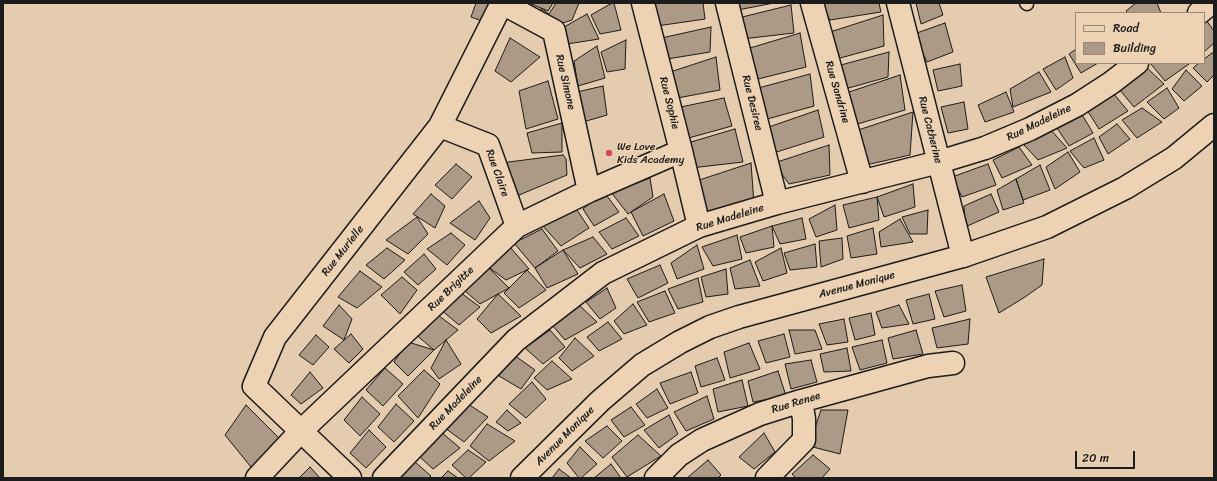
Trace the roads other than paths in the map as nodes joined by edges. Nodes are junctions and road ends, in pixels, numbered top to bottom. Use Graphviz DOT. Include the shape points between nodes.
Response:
graph roads {
  1 [pos="502,3"];
  2 [pos="643,3"];
  3 [pos="727,3"];
  4 [pos="812,3"];
  5 [pos="898,3"];
  6 [pos="1211,3"];
  7 [pos="1200,12"];
  8 [pos="1136,64"];
  9 [pos="1214,125"];
  10 [pos="440,126"];
  11 [pos="681,151"];
  12 [pos="939,162"];
  13 [pos="862,182"];
  14 [pos="590,191"];
  15 [pos="777,203"];
  16 [pos="517,226"];
  17 [pos="699,226"];
  18 [pos="963,256"];
  19 [pos="953,363"];
  20 [pos="802,400"];
  21 [pos="302,432"];
  22 [pos="256,478"];
  23 [pos="350,478"];
  24 [pos="384,478"];
  25 [pos="522,478"];
  26 [pos="656,478"];
  27 [pos="766,478"];
  1 -- 10 [label="street, Rue Murielle"];
  1 -- 14 [label="street, Rue Simone" via="554,31"];
  2 -- 11 [label="street, Rue Sophie"];
  3 -- 15 [label="street, Rue Desiree"];
  4 -- 13 [label="street, Rue Sandrine"];
  5 -- 12 [label="street, Rue Catherine"];
  6 -- 7 [label="street"];
  8 -- 12 [label="street, Rue Madeleine" via="1078,104 1030,129 985,148"];
  9 -- 18 [label="street, Avenue Monique" via="1174,158 1125,188 1047,227"];
  10 -- 16 [label="street, Rue Claire" via="488,145"];
  10 -- 21 [label="street, Rue Murielle" via="275,337 254,386"];
  11 -- 14 [label="street, Rue Brigitte"];
  11 -- 17 [label="street, Rue Sophie"];
  12 -- 13 [label="street, Rue Madeleine"];
  12 -- 18 [label="street, Rue Catherine"];
  13 -- 15 [label="street, Rue Madeleine"];
  14 -- 16 [label="street, Rue Brigitte"];
  15 -- 17 [label="street, Rue Madeleine"];
  16 -- 21 [label="street, Rue Brigitte"];
  17 -- 24 [label="street, Rue Madeleine" via="603,273 516,340"];
  18 -- 25 [label="street, Avenue Monique" via="739,318 710,327 680,342 636,370 600,401"];
  19 -- 20 [label="street, Rue Renee" via="928,366"];
  20 -- 26 [label="street, Rue Renee" via="760,414 702,440 678,455"];
  20 -- 27 [label="street" via="804,440"];
  21 -- 22 [label="street, Rue Brigitte"];
  21 -- 23 [label="street, Rue Murielle"];
}
